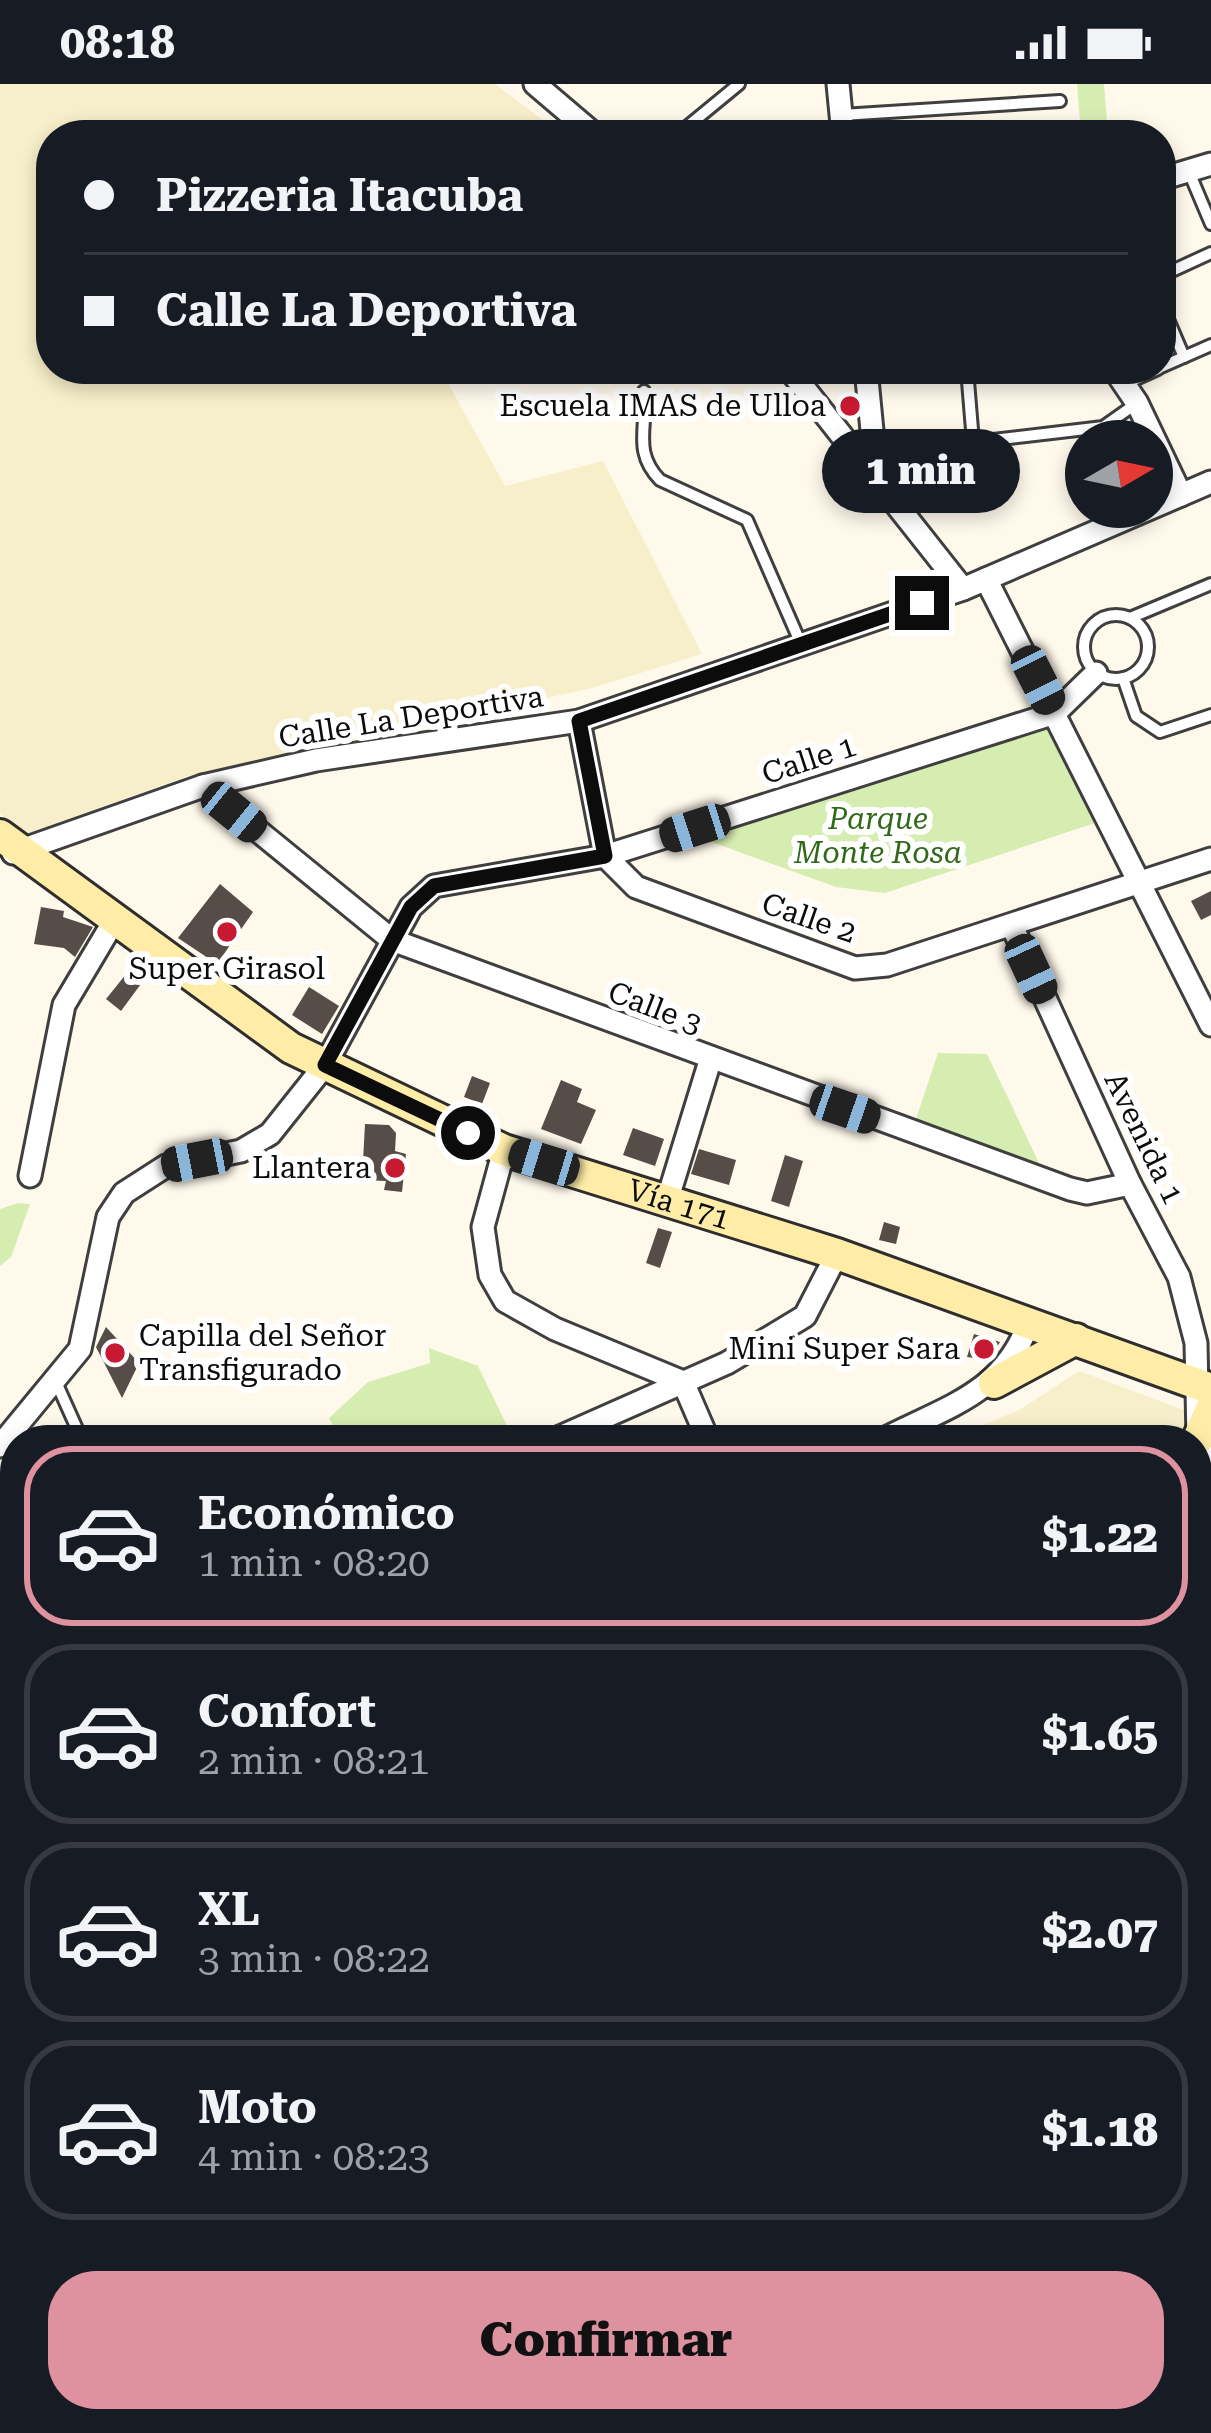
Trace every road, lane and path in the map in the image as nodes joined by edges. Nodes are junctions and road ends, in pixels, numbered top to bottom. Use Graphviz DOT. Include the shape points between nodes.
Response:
graph roads {
  1 [pos="739,84"];
  2 [pos="838,84"];
  3 [pos="552,88"];
  4 [pos="1060,101"];
  5 [pos="581,120"];
  6 [pos="695,120"];
  7 [pos="842,120"];
  8 [pos="887,120"];
  9 [pos="1200,168"];
  10 [pos="1211,224"];
  11 [pos="1210,256"];
  12 [pos="1176,268"];
  13 [pos="1176,338"];
  14 [pos="1211,344"];
  15 [pos="1184,357"];
  16 [pos="1176,361"];
  17 [pos="801,384"];
  18 [pos="868,384"];
  19 [pos="969,384"];
  20 [pos="1125,385"];
  21 [pos="644,391"];
  22 [pos="973,442"];
  23 [pos="932,447"];
  24 [pos="1211,482"];
  25 [pos="878,483"];
  26 [pos="1181,495"];
  27 [pos="986,579"];
  28 [pos="1211,584"];
  29 [pos="963,589"];
  30 [pos="1130,618"];
  31 [pos="802,644"];
  32 [pos="1096,673"];
  33 [pos="1123,679"];
  34 [pos="1055,713"];
  35 [pos="1211,716"];
  36 [pos="579,721"];
  37 [pos="203,786"];
  38 [pos="8,847"];
  39 [pos="605,856"];
  40 [pos="1211,859"];
  41 [pos="1138,882"];
  42 [pos="114,921"];
  43 [pos="1012,926"];
  44 [pos="392,940"];
  45 [pos="1209,1015"];
  46 [pos="710,1061"];
  47 [pos="325,1065"];
  48 [pos="504,1150"];
  49 [pos="30,1176"];
  50 [pos="1130,1184"];
  51 [pos="667,1201"];
  52 [pos="837,1254"];
  53 [pos="1029,1322"];
  54 [pos="1076,1340"];
  55 [pos="56,1382"];
  56 [pos="683,1382"];
  57 [pos="994,1382"];
  58 [pos="1203,1386"];
  59 [pos="19,1425"];
  60 [pos="75,1425"];
  61 [pos="587,1425"];
  62 [pos="702,1425"];
  63 [pos="910,1425"];
  64 [pos="1199,1425"];
  1 -- 6 [label="lane"];
  2 -- 7 [label="street"];
  3 -- 5 [label="street"];
  4 -- 8 [label="lane"];
  9 -- 10 [label="lane"];
  11 -- 12 [label="lane"];
  13 -- 15 [label="lane"];
  14 -- 15 [label="lane"];
  15 -- 16 [label="lane"];
  17 -- 25 [label="street"];
  18 -- 25 [label="street"];
  19 -- 22 [label="lane"];
  20 -- 22 [label="lane" via="1103,427"];
  20 -- 26 [label="street"];
  21 -- 31 [label="lane" via="640,445 650,469 747,520"];
  22 -- 23 [label="lane"];
  24 -- 26 [label="street, Calle La Deportiva"];
  25 -- 29 [label="street"];
  26 -- 27 [label="street, Calle La Deportiva"];
  27 -- 29 [label="street, Calle La Deportiva"];
  27 -- 34 [label="street"];
  28 -- 30 [label="lane"];
  29 -- 31 [label="street, Calle La Deportiva"];
  30 -- 32 [label="lane" via="1110,615 1091,626 1084,645"];
  30 -- 33 [label="lane" via="1145,634 1146,656"];
  31 -- 36 [label="street, Calle La Deportiva"];
  32 -- 33 [label="lane"];
  32 -- 34 [label="street"];
  33 -- 35 [label="lane" via="1136,716 1160,732"];
  34 -- 39 [label="street, Calle 1"];
  34 -- 41 [label="street"];
  36 -- 37 [label="street, Calle La Deportiva" via="316,760"];
  36 -- 39 [label="street"];
  37 -- 38 [label="street, Calle La Deportiva"];
  37 -- 44 [label="street, Calle 3"];
  38 -- 42 [label="main road, Vía 171"];
  39 -- 43 [label="street, Calle 2" via="636,887 855,968"];
  39 -- 44 [label="street, Calle 1" via="434,886"];
  40 -- 41 [label="street"];
  41 -- 43 [label="street, Calle 2"];
  41 -- 45 [label="street"];
  42 -- 47 [label="main road, Vía 171"];
  42 -- 49 [label="street" via="64,1004"];
  43 -- 50 [label="street, Avenida 1"];
  44 -- 46 [label="street, Calle 3"];
  44 -- 47 [label="street, Calle 1"];
  46 -- 50 [label="street, Calle 3" via="1070,1189"];
  46 -- 51 [label="street"];
  47 -- 48 [label="main road, Vía 171"];
  47 -- 55 [label="street, Calle 1" via="270,1134 241,1151 166,1166 124,1193 108,1216 80,1349"];
  48 -- 51 [label="main road, Vía 171"];
  48 -- 56 [label="street" via="483,1227 490,1275 505,1301"];
  50 -- 58 [label="street, Avenida 1" via="1179,1277"];
  51 -- 52 [label="main road, Vía 171"];
  52 -- 53 [label="main road, Vía 171"];
  52 -- 56 [label="street" via="805,1316"];
  53 -- 54 [label="main road, Vía 171"];
  53 -- 57 [label="street" via="1012,1364"];
  54 -- 57 [label="main road"];
  54 -- 58 [label="main road, Vía 171"];
  55 -- 59 [label="street, Calle 1"];
  55 -- 60 [label="lane"];
  56 -- 61 [label="street"];
  56 -- 62 [label="street"];
  57 -- 63 [label="street"];
  58 -- 64 [label="street, Avenida 1"];
}
